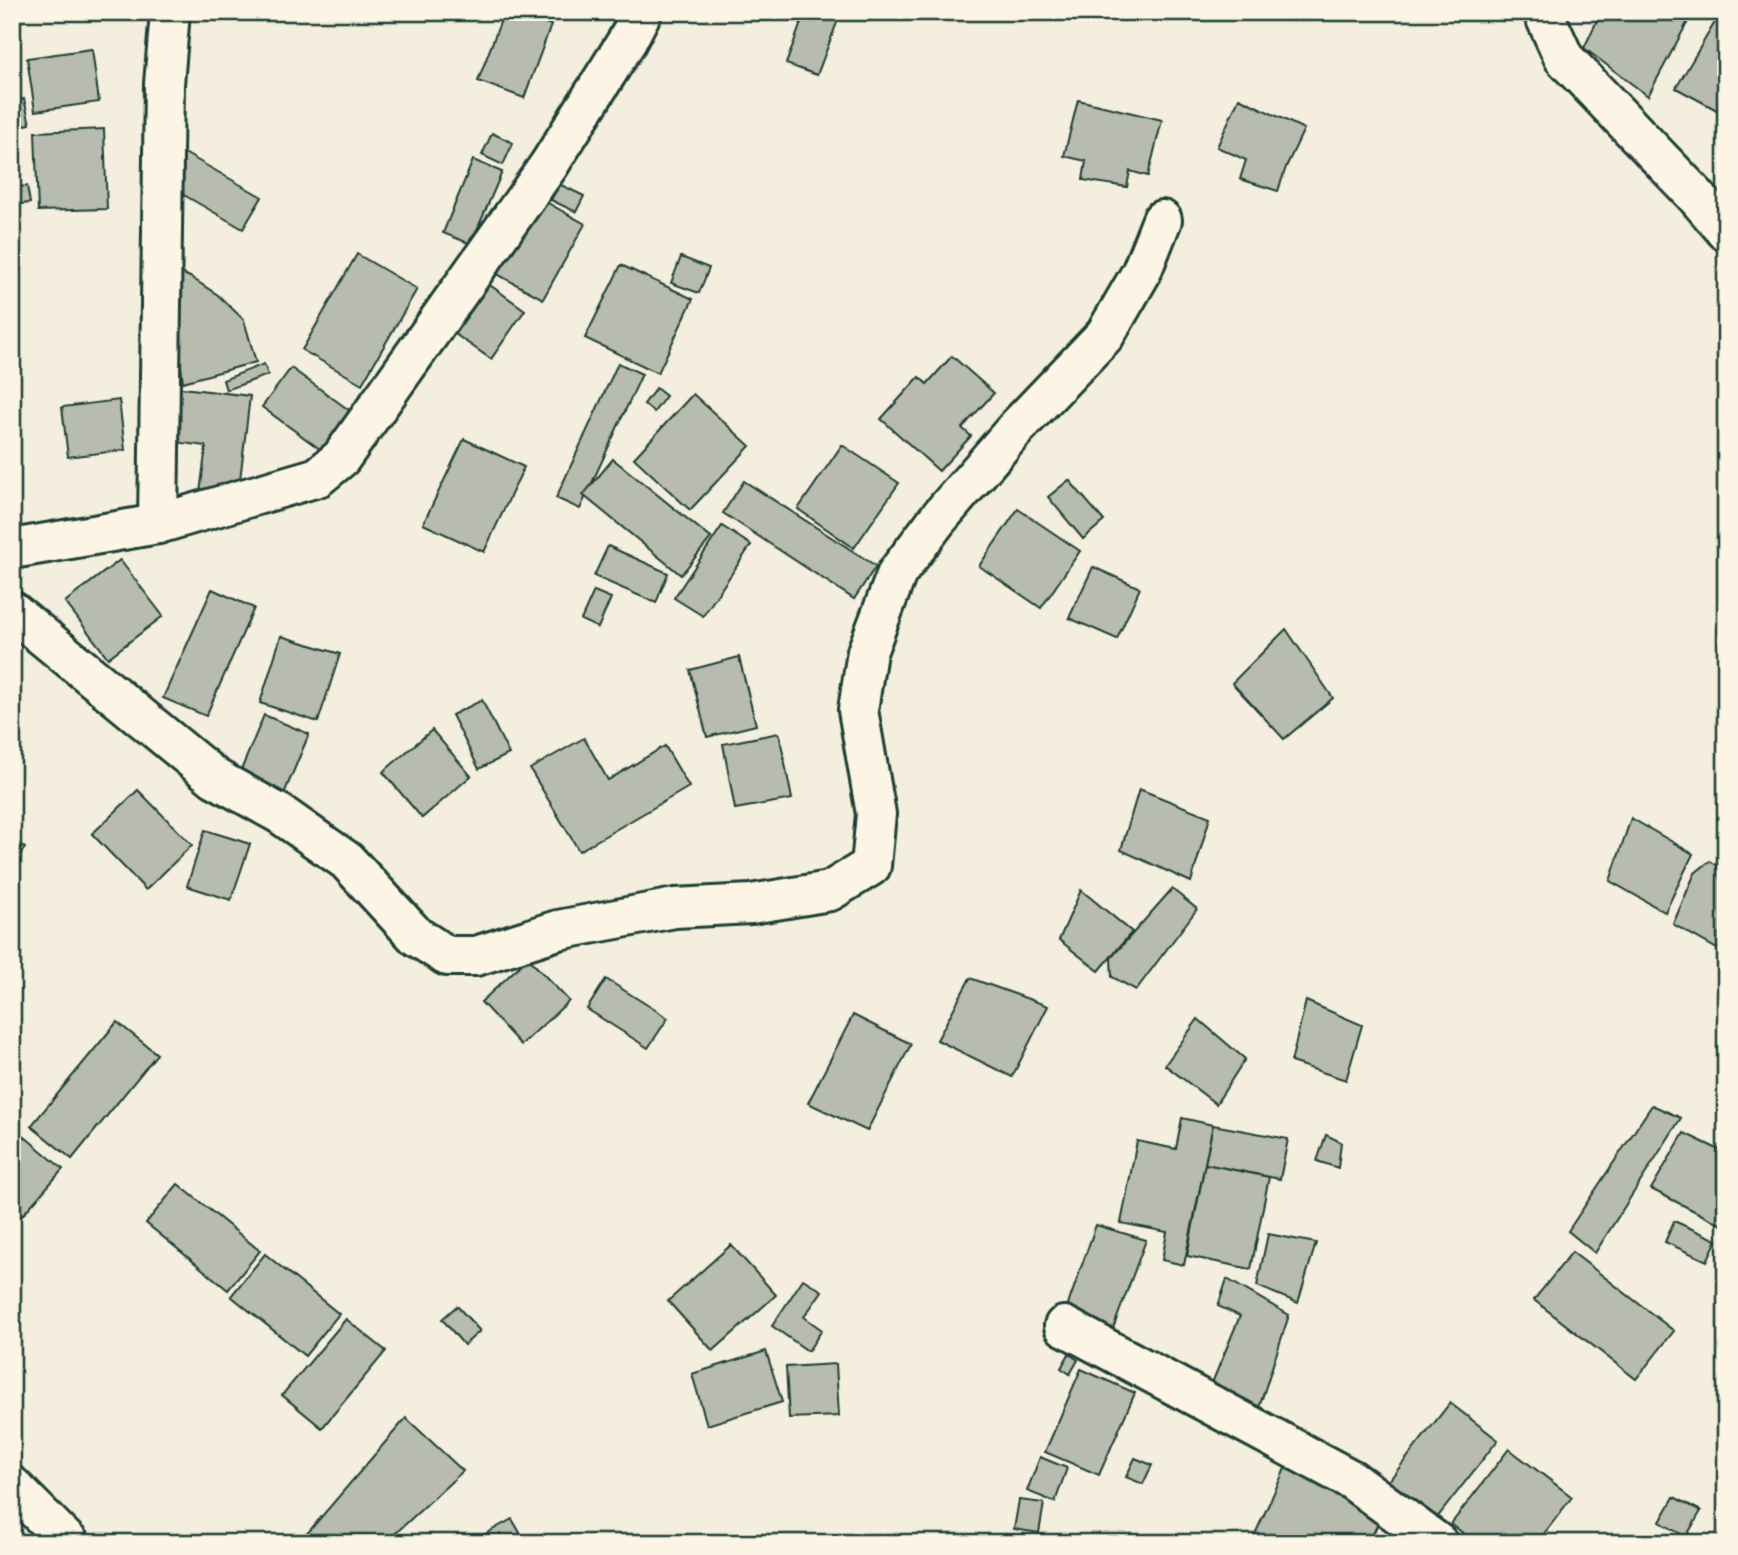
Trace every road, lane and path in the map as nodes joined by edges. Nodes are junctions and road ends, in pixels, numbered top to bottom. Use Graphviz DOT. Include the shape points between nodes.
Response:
graph roads {
  1 [pos="170,12"];
  2 [pos="642,12"];
  3 [pos="1543,12"];
  4 [pos="1162,220"];
  5 [pos="1726,231"];
  6 [pos="158,524"];
  7 [pos="12,549"];
  8 [pos="12,611"];
  9 [pos="1064,1326"];
  10 [pos="12,1486"];
  11 [pos="69,1543"];
  12 [pos="1438,1543"];
  1 -- 6 [label="street" via="164,84"];
  2 -- 6 [label="street" via="549,165 341,458 318,477"];
  3 -- 5 [label="street" via="1564,58"];
  4 -- 8 [label="street" via="1141,273 1105,335 1018,426 897,573 867,652 858,710 876,814 871,866 830,891 751,904 674,908 558,930 476,956 447,956 416,936 347,861 280,814 215,778"];
  6 -- 7 [label="street"];
  9 -- 12 [label="street" via="1352,1480"];
  10 -- 11 [label="street"];
}
